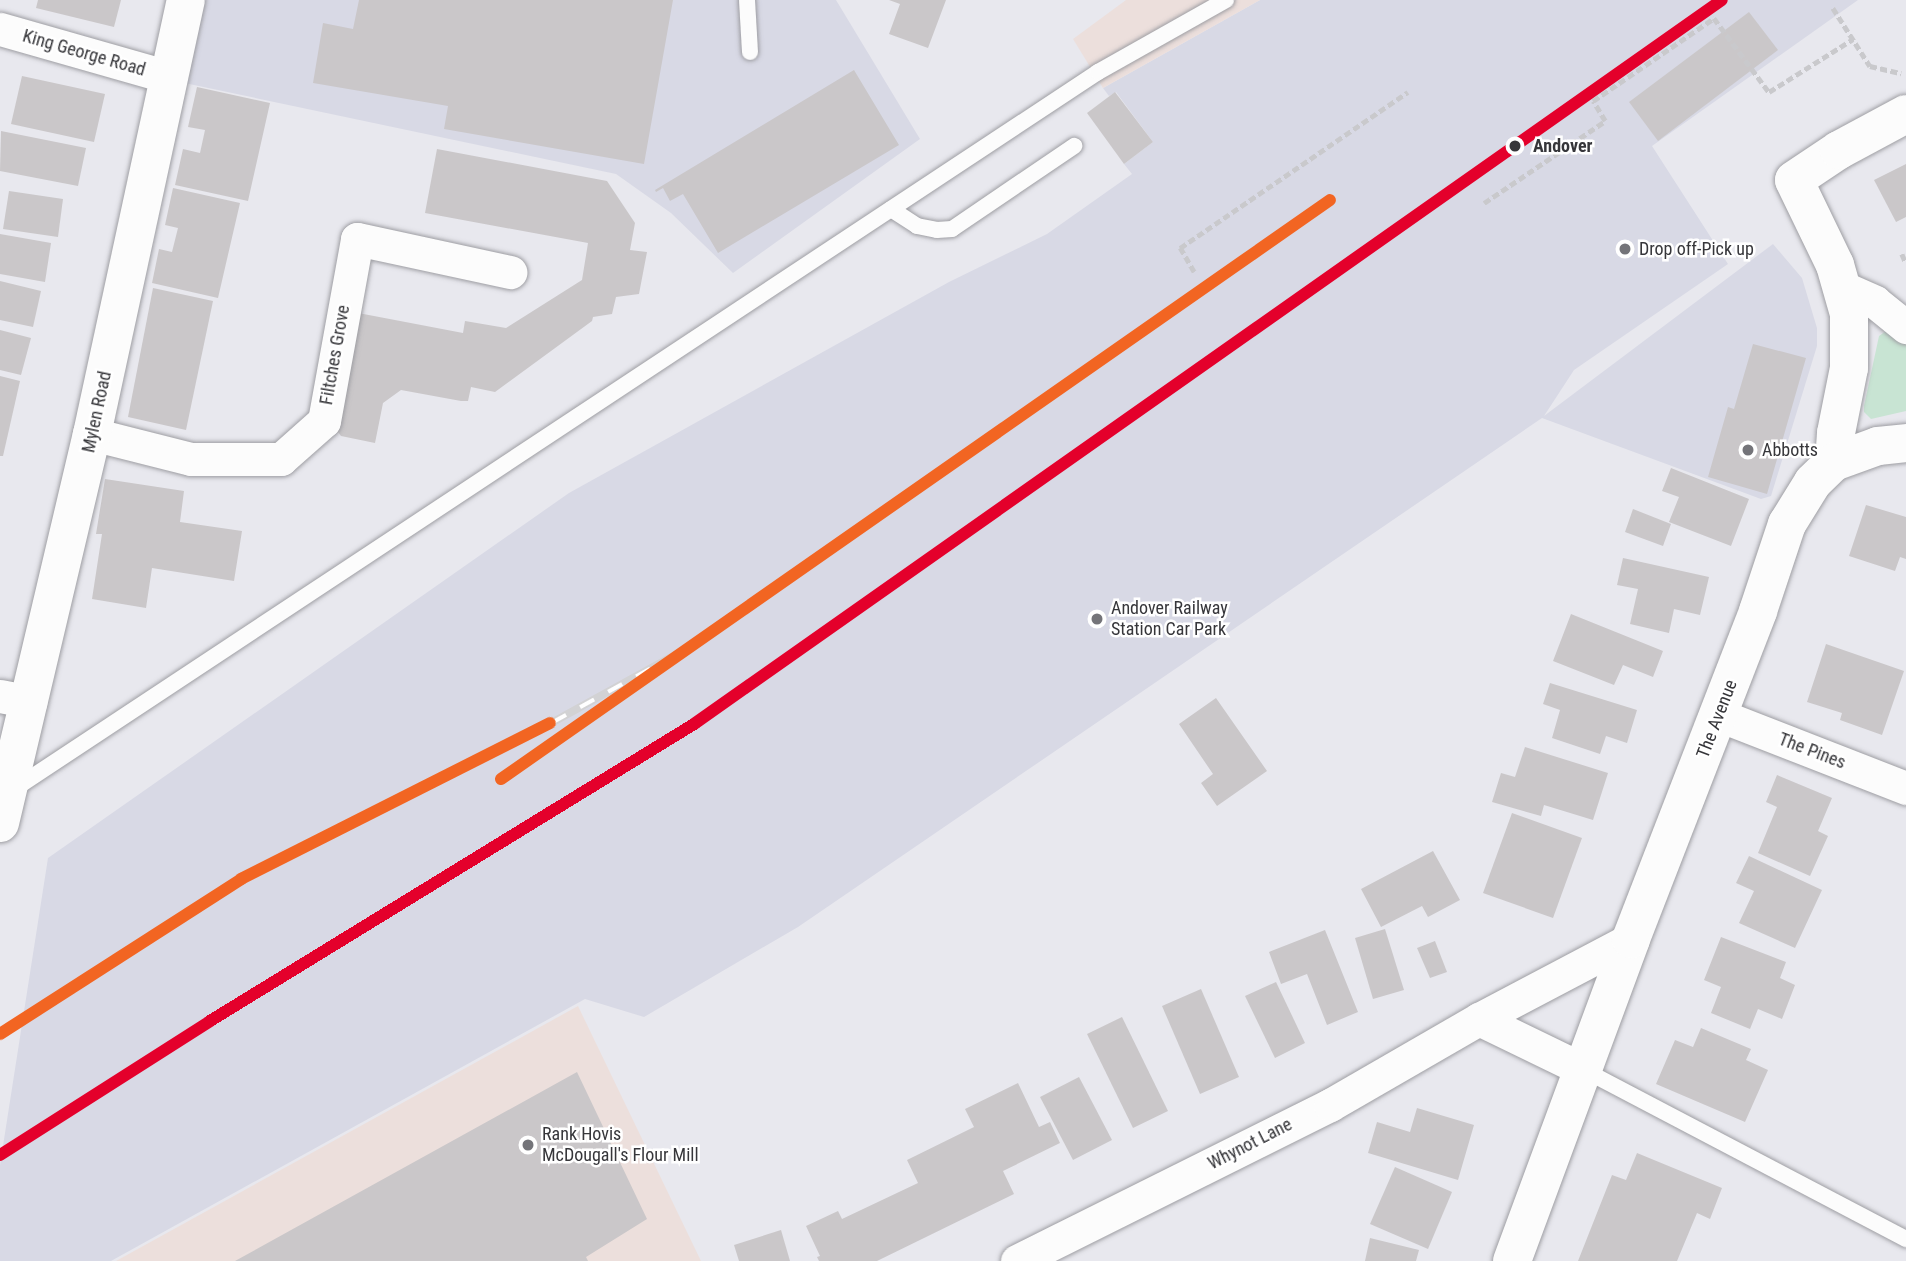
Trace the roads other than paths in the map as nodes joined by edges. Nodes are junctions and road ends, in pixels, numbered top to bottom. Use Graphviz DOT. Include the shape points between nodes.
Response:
graph roads {
  1 [pos="186,0"];
  2 [pos="747,0"];
  3 [pos="1226,0"];
  4 [pos="0,29"];
  5 [pos="750,52"];
  6 [pos="168,77"];
  7 [pos="1906,114"];
  8 [pos="1074,146"];
  9 [pos="891,209"];
  10 [pos="510,272"];
  11 [pos="1842,287"];
  12 [pos="1906,327"];
  13 [pos="92,434"];
  14 [pos="1906,443"];
  15 [pos="1834,463"];
  16 [pos="15,699"];
  17 [pos="1719,715"];
  18 [pos="1906,788"];
  19 [pos="4,808"];
  20 [pos="1630,939"];
  21 [pos="1479,1019"];
  22 [pos="1584,1070"];
  23 [pos="1906,1239"];
  24 [pos="1017,1261"];
  25 [pos="1512,1261"];
  1 -- 6 [label="street, Mylen Road"];
  2 -- 5 [label="lane"];
  3 -- 9 [label="lane" via="1098,72"];
  4 -- 6 [label="street, King George Road"];
  6 -- 13 [label="street, Mylen Road"];
  7 -- 11 [label="street" via="1794,180"];
  8 -- 9 [label="lane" via="952,229 917,226"];
  9 -- 19 [label="lane"];
  10 -- 13 [label="street, Filtches Grove" via="357,239 324,421 281,459 191,459"];
  11 -- 12 [label="street" via="1875,302"];
  11 -- 15 [label="street" via="1851,338"];
  13 -- 16 [label="street, Mylen Road"];
  14 -- 15 [label="street" via="1878,446"];
  15 -- 17 [label="street, The Avenue" via="1813,482 1787,524"];
  16 -- 19 [label="street, Mylen Road"];
  17 -- 18 [label="street, The Pines"];
  17 -- 20 [label="street, The Avenue"];
  20 -- 21 [label="street, Whynot Lane"];
  20 -- 22 [label="street, The Avenue"];
  21 -- 22 [label="street"];
  21 -- 24 [label="street, Whynot Lane" via="1330,1105"];
  22 -- 23 [label="lane"];
  22 -- 25 [label="street, The Avenue"];
}
